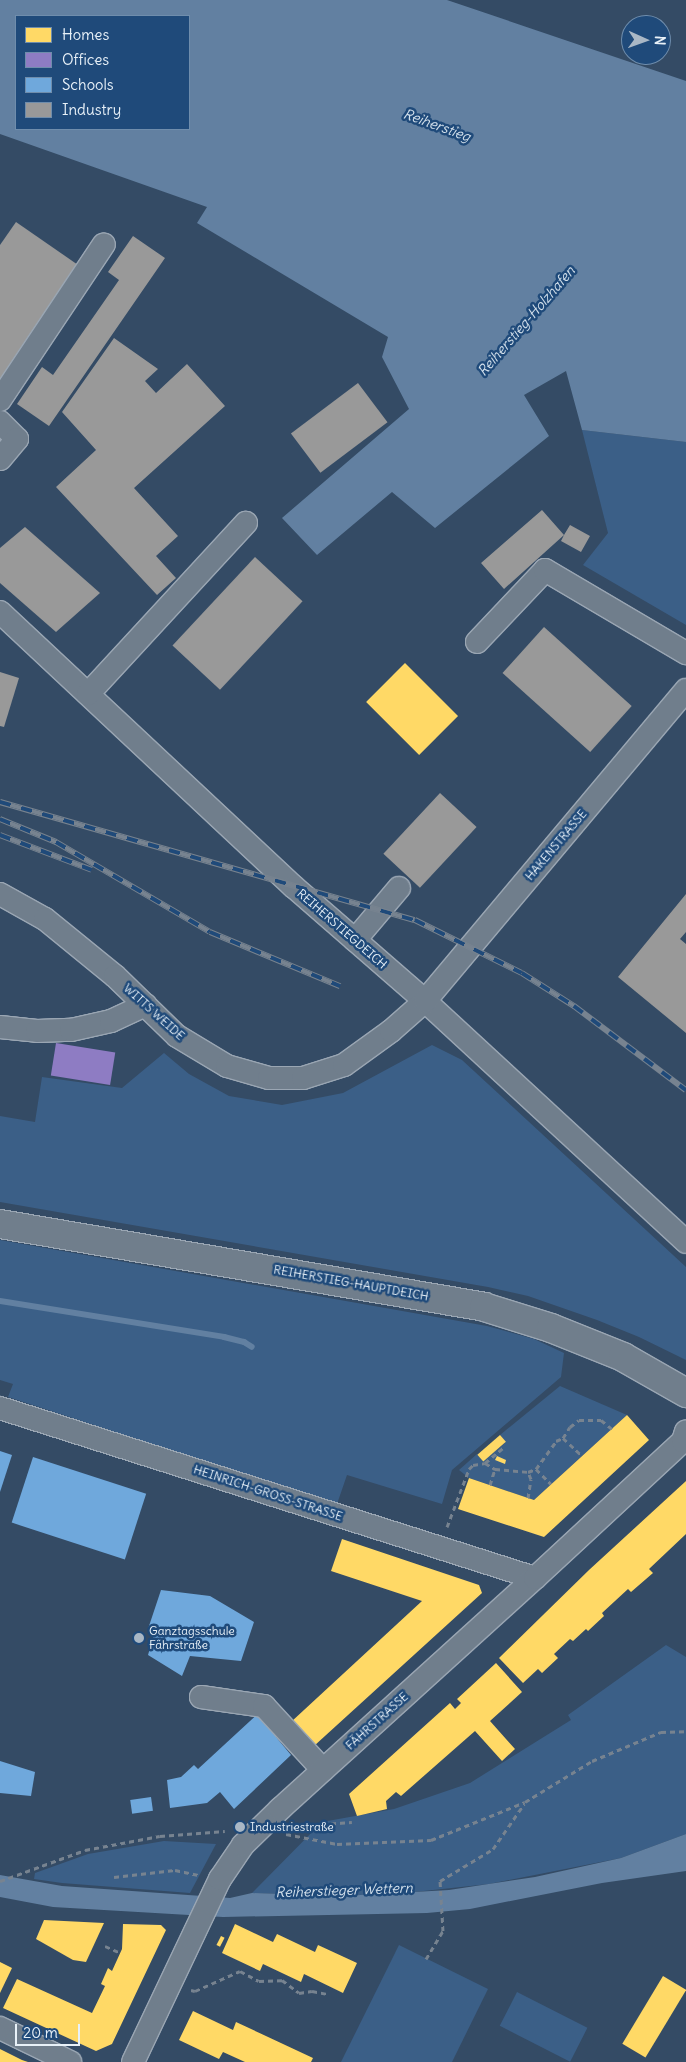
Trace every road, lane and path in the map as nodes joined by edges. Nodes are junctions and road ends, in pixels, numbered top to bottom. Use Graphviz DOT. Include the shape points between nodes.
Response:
graph roads {
  1 [pos="104,244"];
  2 [pos="0,400"];
  3 [pos="0,422"];
  4 [pos="0,459"];
  5 [pos="246,523"];
  6 [pos="0,612"];
  7 [pos="477,642"];
  8 [pos="686,653"];
  9 [pos="686,690"];
  10 [pos="88,694"];
  11 [pos="399,888"];
  12 [pos="0,894"];
  13 [pos="355,940"];
  14 [pos="425,1001"];
  15 [pos="145,1005"];
  16 [pos="0,1027"];
  17 [pos="0,1224"];
  18 [pos="686,1242"];
  19 [pos="686,1393"];
  20 [pos="0,1408"];
  21 [pos="612,1428"];
  22 [pos="686,1430"];
  23 [pos="564,1438"];
  24 [pos="505,1446"];
  25 [pos="582,1456"];
  26 [pos="485,1463"];
  27 [pos="495,1469"];
  28 [pos="536,1469"];
  29 [pos="528,1472"];
  30 [pos="551,1484"];
  31 [pos="490,1485"];
  32 [pos="528,1498"];
  33 [pos="453,1508"];
  34 [pos="535,1578"];
  35 [pos="201,1697"];
  36 [pos="686,1731"];
  37 [pos="323,1770"];
  38 [pos="525,1802"];
  39 [pos="352,1822"];
  40 [pos="291,1826"];
  41 [pos="259,1829"];
  42 [pos="287,1830"];
  43 [pos="114,1877"];
  44 [pos="220,1879"];
  45 [pos="0,1881"];
  46 [pos="105,1946"];
  47 [pos="121,1953"];
  48 [pos="426,1959"];
  49 [pos="169,1984"];
  50 [pos="327,1994"];
  51 [pos="0,2028"];
  52 [pos="70,2062"];
  53 [pos="133,2062"];
  1 -- 2 [label="street"];
  3 -- 4 [label="street" via="17,439"];
  5 -- 10 [label="street"];
  6 -- 10 [label="street, REIHERSTIEGDEICH"];
  7 -- 8 [label="street" via="545,570"];
  9 -- 14 [label="street, HAKENSTRASSE"];
  10 -- 13 [label="street, REIHERSTIEGDEICH"];
  11 -- 13 [label="street"];
  12 -- 15 [label="street, WITTS WEIDE" via="45,918"];
  13 -- 14 [label="street, REIHERSTIEGDEICH"];
  14 -- 15 [label="street, WITTS WEIDE" via="344,1065 303,1078 268,1078 227,1066 177,1036"];
  14 -- 18 [label="street, REIHERSTIEGDEICH"];
  15 -- 16 [label="street" via="111,1021 71,1030"];
  17 -- 19 [label="main road, REIHERSTIEG-HAUPTDEICH" via="484,1307 551,1328 623,1357"];
  20 -- 34 [label="street, HEINRICH-GROSS-STRASSE"];
  21 -- 23 [label="path" via="601,1420 586,1419 570,1427"];
  22 -- 34 [label="street, FÄHRSTRASSE" via="682,1441"];
  23 -- 25 [label="path"];
  23 -- 28 [label="path" via="556,1441"];
  24 -- 26 [label="path"];
  26 -- 27 [label="path"];
  26 -- 33 [label="path" via="469,1469"];
  27 -- 29 [label="path"];
  27 -- 31 [label="path"];
  28 -- 29 [label="path"];
  28 -- 30 [label="path"];
  29 -- 32 [label="path"];
  34 -- 37 [label="street, FÄHRSTRASSE"];
  35 -- 37 [label="street" via="264,1706"];
  36 -- 38 [label="path" via="661,1732 592,1761"];
  37 -- 41 [label="street, FÄHRSTRASSE"];
  38 -- 42 [label="path" via="431,1840 337,1844 283,1834"];
  38 -- 48 [label="path" via="493,1849 440,1881 443,1931"];
  39 -- 40 [label="path"];
  41 -- 44 [label="street, FÄHRSTRASSE" via="243,1845"];
  41 -- 45 [label="path" via="160,1836 85,1850"];
  43 -- 44 [label="path" via="175,1870"];
  44 -- 49 [label="street, FÄHRSTRASSE"];
  46 -- 47 [label="path"];
  49 -- 50 [label="path" via="195,1991 240,1971 259,1981 282,1980 298,1993"];
  49 -- 53 [label="street, FÄHRSTRASSE"];
  51 -- 52 [label="street"];
}
